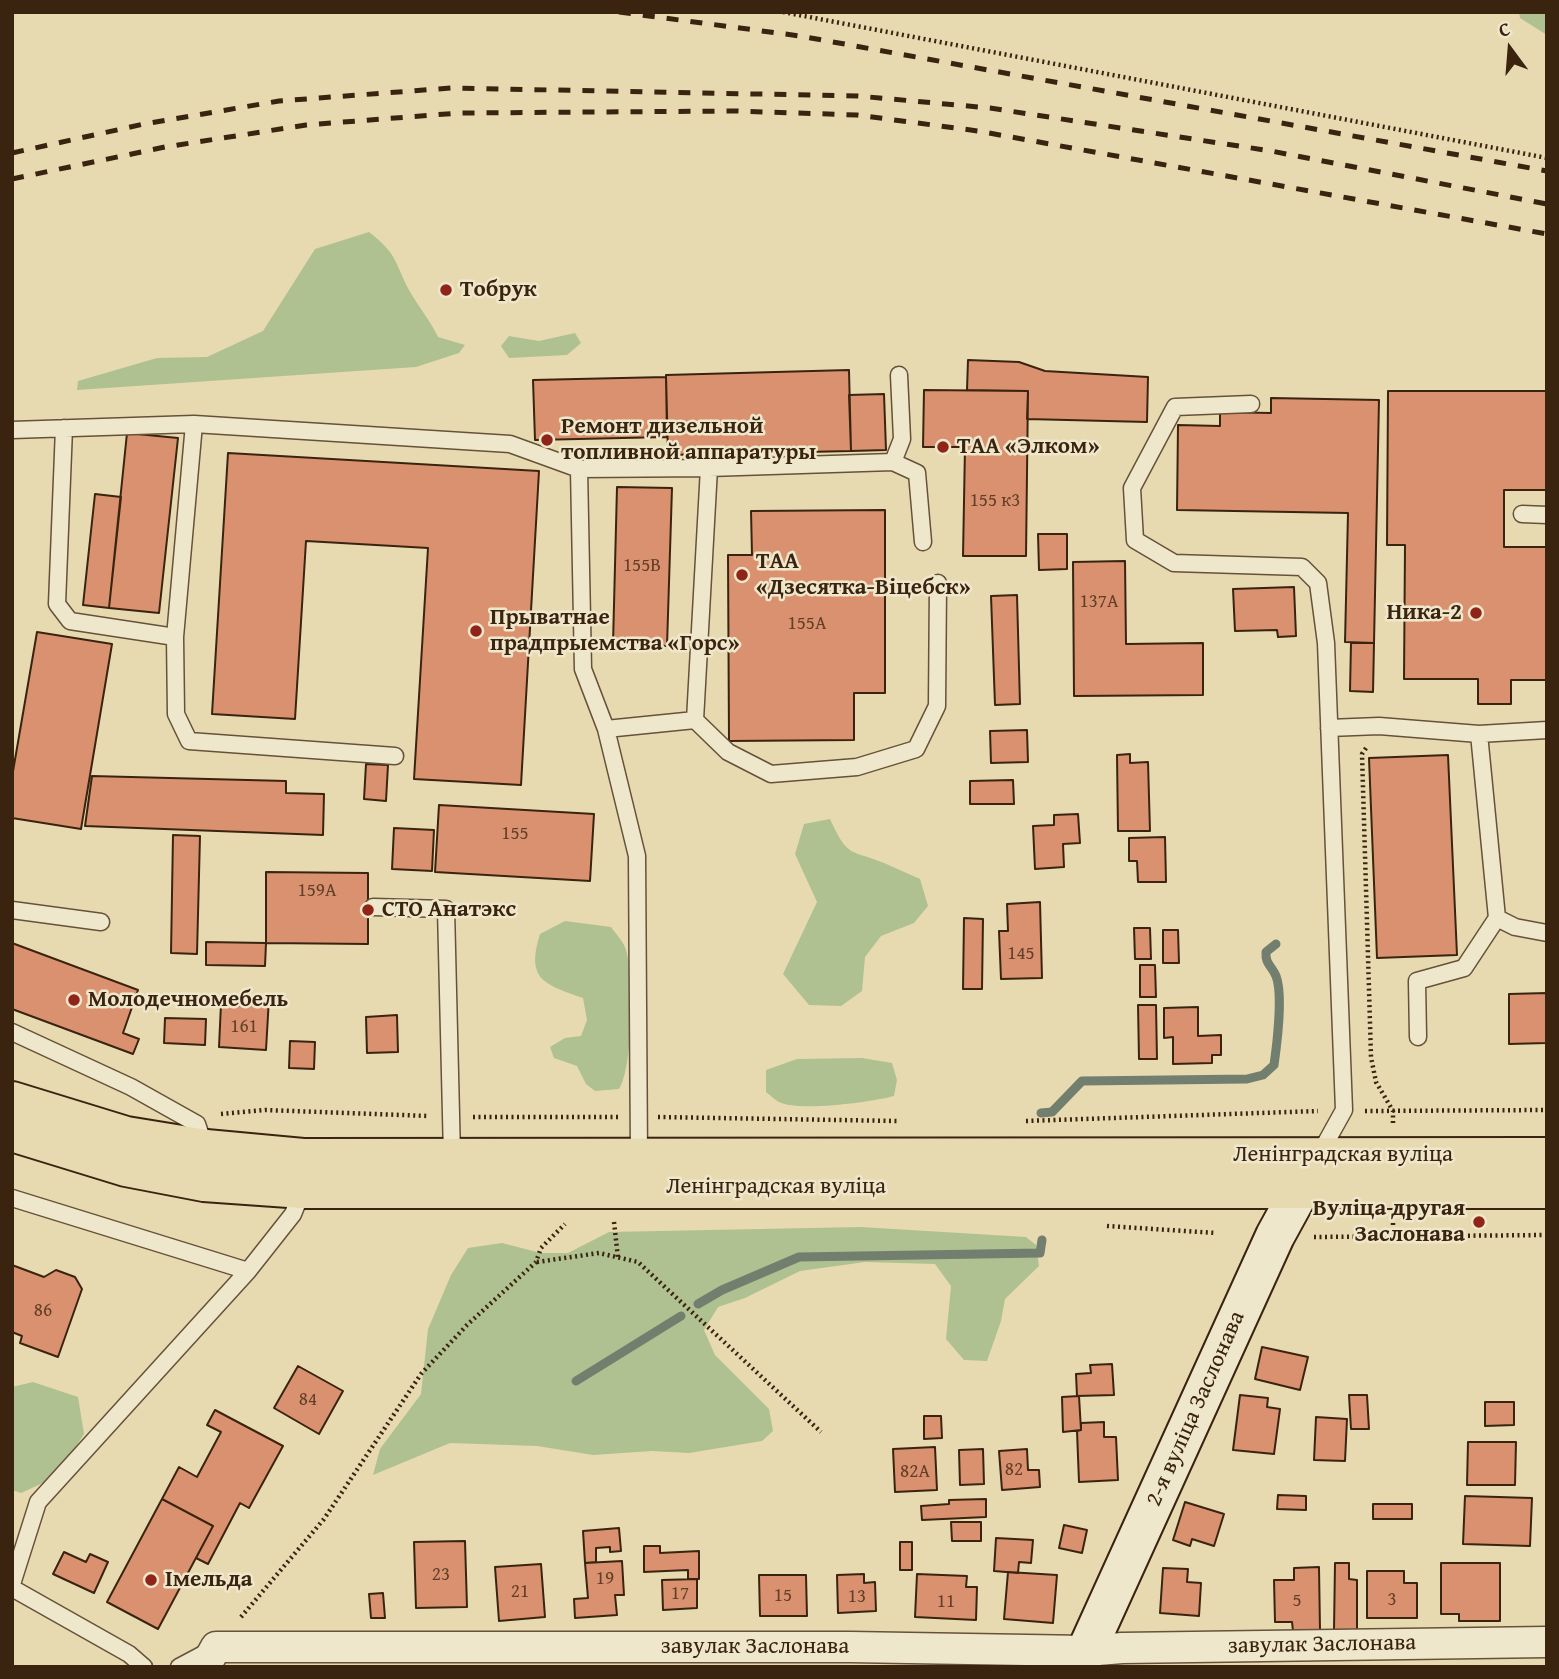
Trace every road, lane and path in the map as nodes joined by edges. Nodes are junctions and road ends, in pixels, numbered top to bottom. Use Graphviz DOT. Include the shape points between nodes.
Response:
graph roads {
  1 [pos="783,12"];
  2 [pos="1547,158"];
  3 [pos="900,375"];
  4 [pos="1251,404"];
  5 [pos="194,424"];
  6 [pos="64,428"];
  7 [pos="12,430"];
  8 [pos="893,462"];
  9 [pos="709,468"];
  10 [pos="579,469"];
  11 [pos="1522,514"];
  12 [pos="1547,515"];
  13 [pos="923,542"];
  14 [pos="938,583"];
  15 [pos="175,637"];
  16 [pos="695,719"];
  17 [pos="1379,726"];
  18 [pos="1329,728"];
  19 [pos="606,729"];
  20 [pos="1547,730"];
  21 [pos="1479,734"];
  22 [pos="395,756"];
  23 [pos="373,907"];
  24 [pos="12,910"];
  25 [pos="1497,918"];
  26 [pos="102,922"];
  27 [pos="1547,933"];
  28 [pos="12,1032"];
  29 [pos="1418,1037"];
  30 [pos="12,1101"];
  31 [pos="1344,1110"];
  32 [pos="1547,1110"];
  33 [pos="1393,1111"];
  34 [pos="452,1117"];
  35 [pos="638,1117"];
  36 [pos="1017,1121"];
  37 [pos="909,1122"];
  38 [pos="12,1132"];
  39 [pos="202,1152"];
  40 [pos="1547,1157"];
  41 [pos="1311,1171"];
  42 [pos="452,1172"];
  43 [pos="303,1173"];
  44 [pos="640,1173"];
  45 [pos="1547,1189"];
  46 [pos="12,1198"];
  47 [pos="567,1222"];
  48 [pos="614,1222"];
  49 [pos="1547,1235"];
  50 [pos="1314,1237"];
  51 [pos="618,1258"];
  52 [pos="536,1262"];
  53 [pos="248,1271"];
  54 [pos="821,1432"];
  55 [pos="12,1586"];
  56 [pos="1547,1642"];
  57 [pos="210,1657"];
  58 [pos="1083,1659"];
  59 [pos="144,1667"];
  60 [pos="179,1667"];
  1 -- 2 [label="path"];
  3 -- 8 [label="lane" via="902,439"];
  4 -- 18 [label="lane" via="1175,407 1132,488 1135,540 1174,563 1302,567 1318,583"];
  5 -- 6 [label="lane"];
  5 -- 10 [label="lane" via="510,444"];
  5 -- 15 [label="lane"];
  6 -- 7 [label="lane"];
  6 -- 15 [label="lane" via="57,604 70,621"];
  8 -- 9 [label="lane"];
  8 -- 13 [label="lane" via="917,473"];
  9 -- 10 [label="lane"];
  9 -- 16 [label="lane"];
  10 -- 19 [label="lane" via="583,669"];
  11 -- 12 [label="lane"];
  14 -- 16 [label="lane" via="937,706 916,749 857,767 771,774 728,751"];
  15 -- 22 [label="lane" via="176,714 190,741"];
  16 -- 19 [label="lane"];
  17 -- 18 [label="lane"];
  17 -- 21 [label="lane"];
  17 -- 33 [label="path" via="1362,754 1370,1043 1376,1082"];
  18 -- 31 [label="lane"];
  19 -- 35 [label="lane" via="637,856"];
  20 -- 21 [label="lane"];
  21 -- 25 [label="lane"];
  23 -- 34 [label="lane" via="446,909"];
  24 -- 26 [label="lane"];
  25 -- 27 [label="lane"];
  25 -- 29 [label="lane" via="1464,968 1418,981"];
  28 -- 39 [label="lane" via="131,1087"];
  30 -- 39 [label="main road, Ленінградская вуліца" via="126,1136"];
  31 -- 33 [label="path"];
  31 -- 36 [label="path"];
  31 -- 41 [label="lane"];
  32 -- 33 [label="path"];
  34 -- 35 [label="path"];
  34 -- 39 [label="path" via="265,1110 214,1115"];
  34 -- 42 [label="lane"];
  35 -- 37 [label="path"];
  35 -- 44 [label="lane"];
  38 -- 39 [label="main road, Ленінградская вуліца" via="126,1167"];
  39 -- 43 [label="main road, Ленінградская вуліца"];
  40 -- 41 [label="main road, Ленінградская вуліца"];
  41 -- 44 [label="main road, Ленінградская вуліца"];
  41 -- 45 [label="main road, Ленінградская вуліца"];
  41 -- 58 [label="main road, 2-я вуліца Заслонава" via="1266,1254"];
  42 -- 43 [label="main road, Ленінградская вуліца"];
  42 -- 44 [label="main road, Ленінградская вуліца"];
  43 -- 53 [label="lane" via="293,1214"];
  46 -- 53 [label="lane"];
  47 -- 52 [label="path" via="541,1248"];
  48 -- 51 [label="path"];
  49 -- 50 [label="path"];
  51 -- 52 [label="path" via="599,1253"];
  51 -- 54 [label="path" via="638,1262"];
  52 -- 57 [label="path" via="421,1374 324,1519"];
  53 -- 55 [label="lane" via="38,1502"];
  55 -- 59 [label="lane"];
  56 -- 58 [label="street, завулак Заслонава" via="1122,1647"];
  57 -- 58 [label="street, завулак Заслонава" via="822,1647"];
  57 -- 60 [label="lane"];
}
